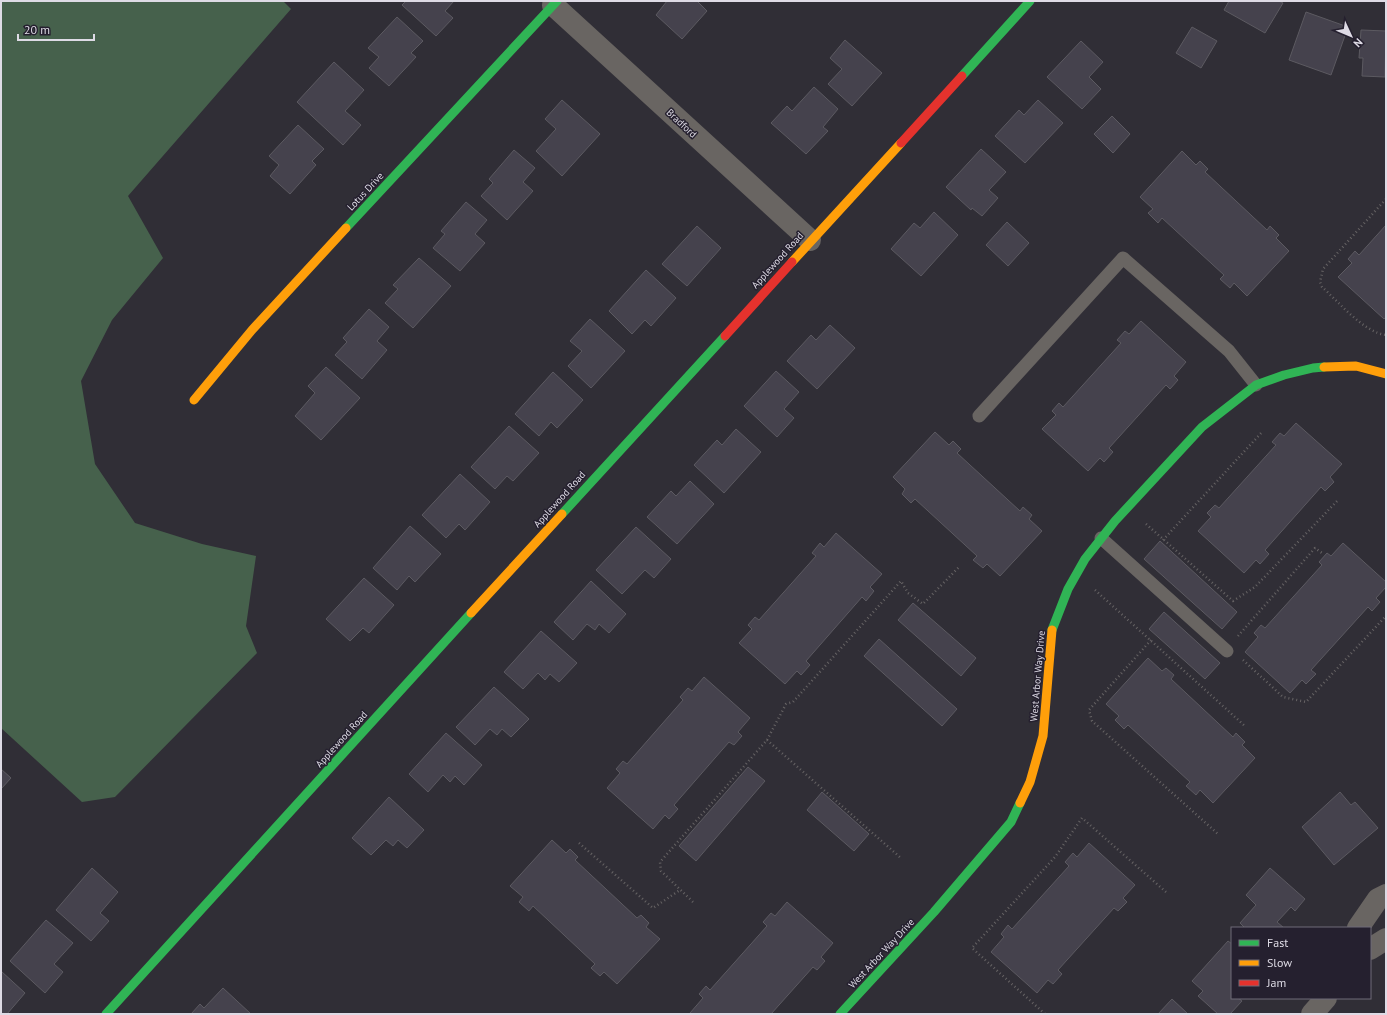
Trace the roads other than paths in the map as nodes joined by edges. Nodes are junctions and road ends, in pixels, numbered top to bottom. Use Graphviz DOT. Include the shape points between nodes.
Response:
graph roads {
  1 [pos="1030,1"];
  2 [pos="555,3"];
  3 [pos="810,240"];
  4 [pos="1386,374"];
  5 [pos="1256,385"];
  6 [pos="194,400"];
  7 [pos="979,416"];
  8 [pos="1101,538"];
  9 [pos="1233,653"];
  10 [pos="1386,895"];
  11 [pos="1359,927"];
  12 [pos="1386,939"];
  13 [pos="1371,948"];
  14 [pos="1325,999"];
  15 [pos="106,1014"];
  16 [pos="840,1014"];
  17 [pos="1312,1014"];
  1 -- 3 [label="street, Applewood Road"];
  2 -- 3 [label="street, Bradford"];
  2 -- 6 [label="street, Lotus Drive" via="252,330"];
  3 -- 15 [label="street, Applewood Road"];
  4 -- 5 [label="street, West Arbor Way Drive" via="1356,366 1313,368"];
  5 -- 7 [label="lane" via="1229,351 1123,258"];
  5 -- 8 [label="street, West Arbor Way Drive" via="1202,427"];
  8 -- 9 [label="lane"];
  8 -- 16 [label="street, West Arbor Way Drive" via="1085,559 1068,589 1052,628 1043,736 1030,782 1011,822 934,912"];
  10 -- 11 [label="street" via="1378,898"];
  12 -- 13 [label="street"];
  14 -- 17 [label="street"];
}
